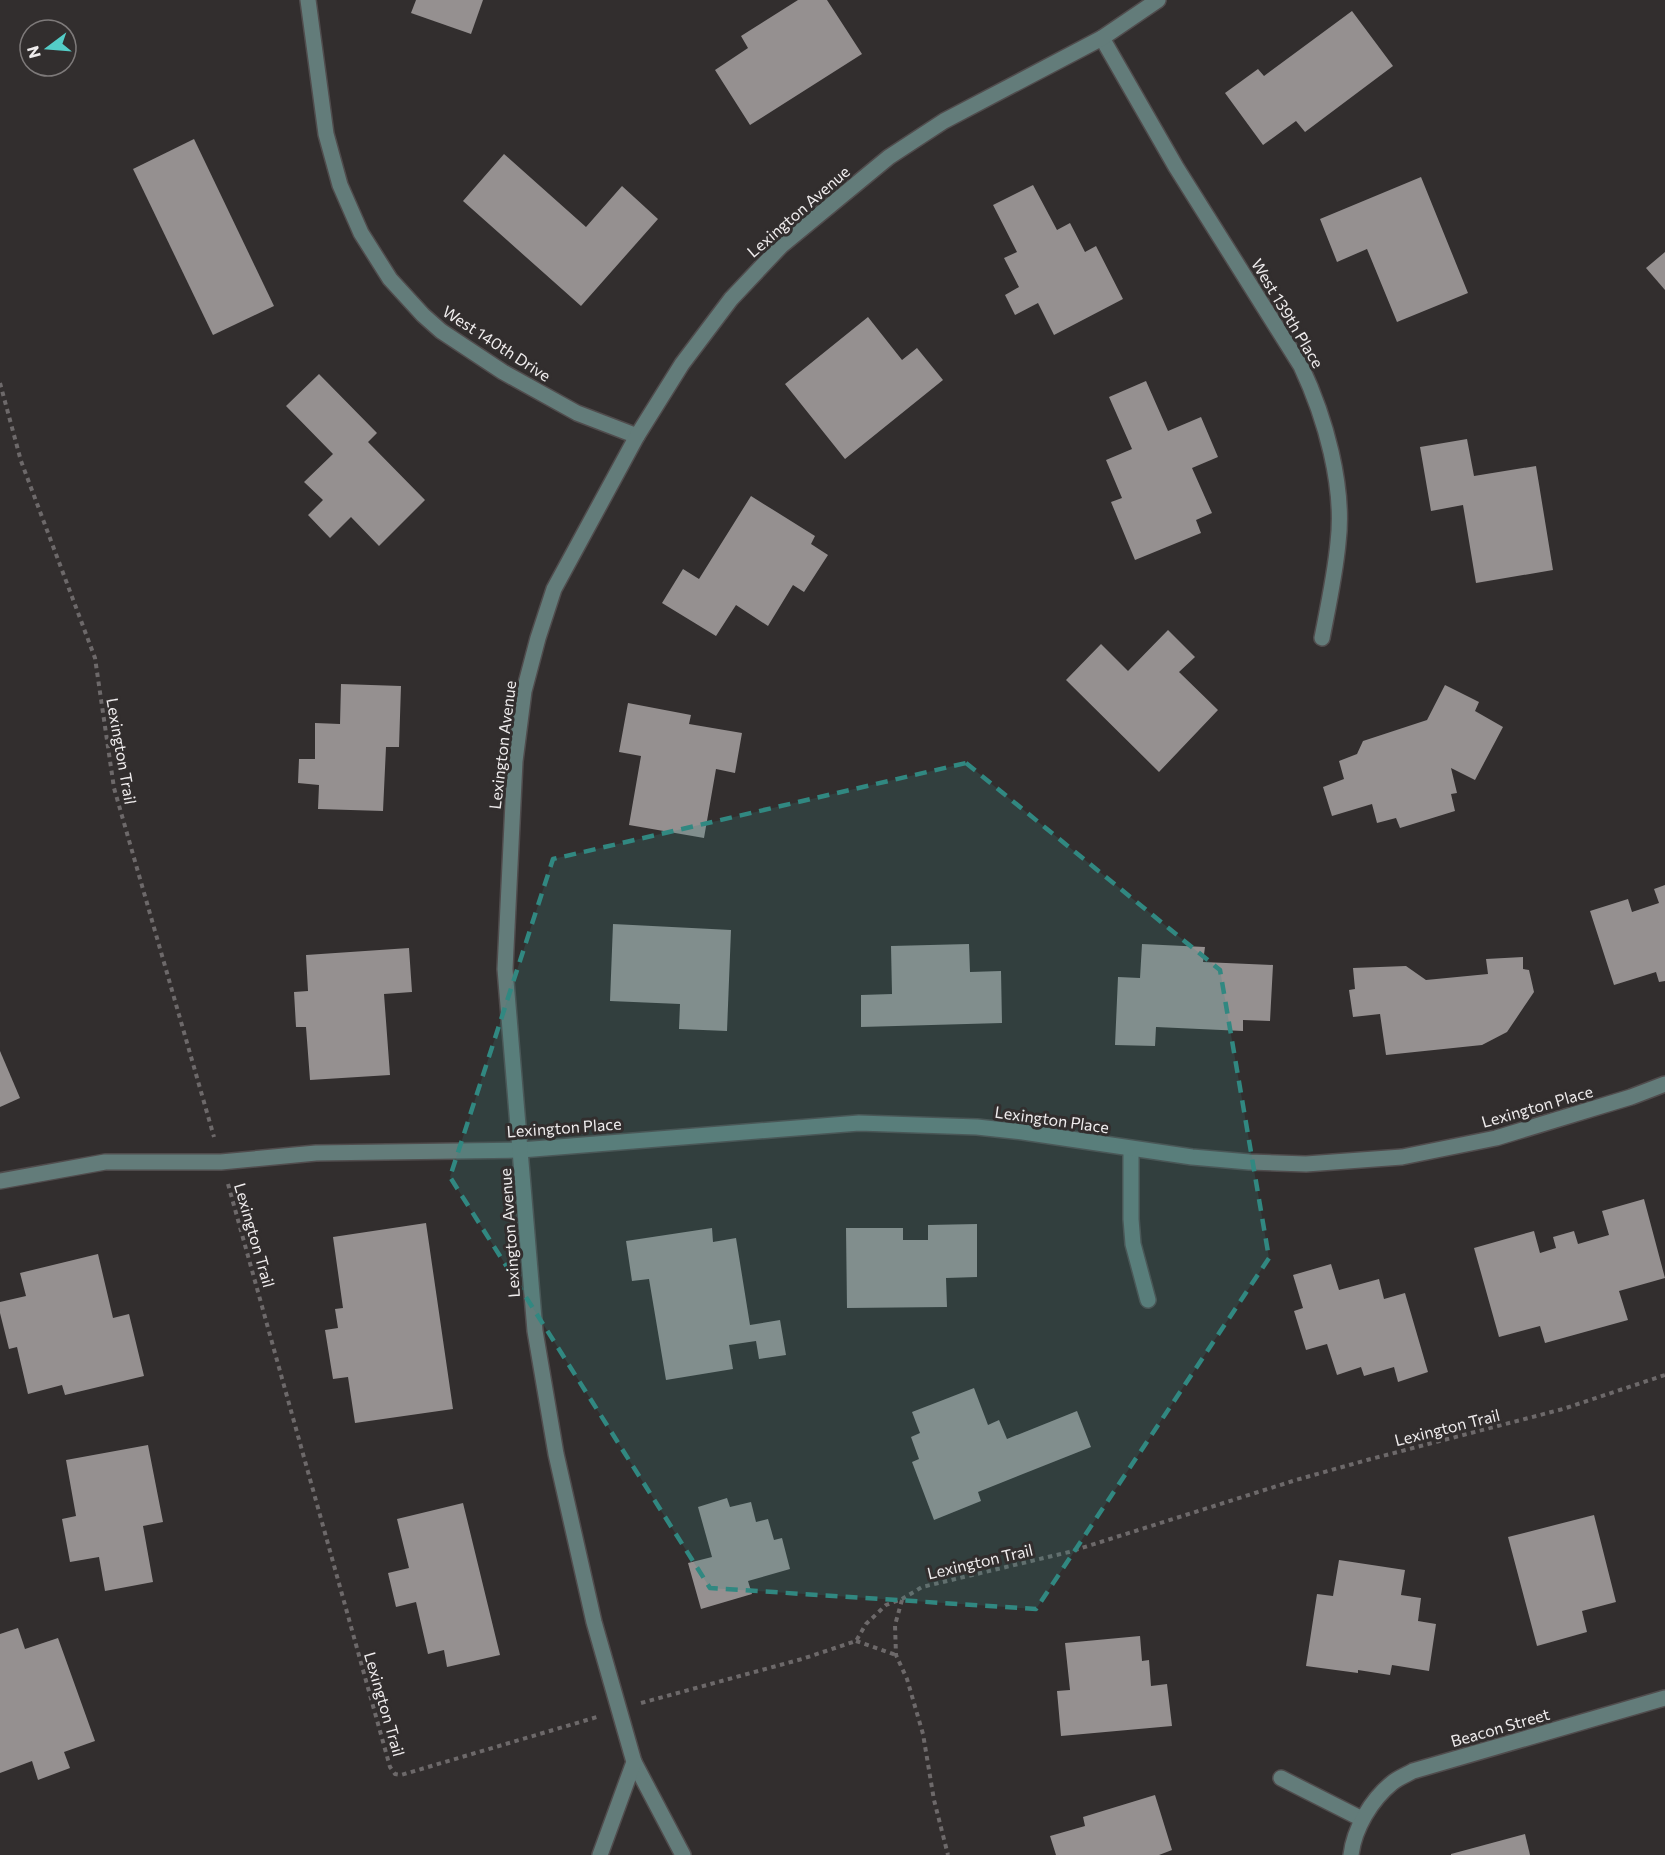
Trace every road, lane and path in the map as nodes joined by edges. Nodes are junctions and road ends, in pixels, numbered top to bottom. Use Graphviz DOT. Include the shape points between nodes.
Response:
graph roads {
  1 [pos="308,0"];
  2 [pos="1158,0"];
  3 [pos="1102,38"];
  4 [pos="0,383"];
  5 [pos="637,436"];
  6 [pos="1322,639"];
  7 [pos="1665,1084"];
  8 [pos="1131,1149"];
  9 [pos="521,1150"];
  10 [pos="221,1162"];
  11 [pos="0,1181"];
  12 [pos="1148,1300"];
  13 [pos="1665,1375"];
  14 [pos="902,1599"];
  15 [pos="856,1641"];
  16 [pos="896,1655"];
  17 [pos="1665,1698"];
  18 [pos="620,1710"];
  19 [pos="634,1762"];
  20 [pos="1281,1778"];
  21 [pos="1362,1819"];
  22 [pos="600,1855"];
  23 [pos="683,1855"];
  24 [pos="948,1855"];
  25 [pos="1351,1855"];
  1 -- 5 [label="street, West 140th Drive" via="326,134 340,185 361,233 390,279 441,331 502,372 577,413"];
  2 -- 3 [label="street, Lexington Avenue"];
  3 -- 5 [label="street, Lexington Avenue" via="944,121 889,157 782,246 731,299 682,364"];
  3 -- 6 [label="street, West 139th Place" via="1314,394 1326,430 1337,492 1339,542"];
  4 -- 10 [label="path, Lexington Trail" via="21,461 95,658 114,788"];
  5 -- 9 [label="street, Lexington Avenue" via="554,589 524,691 515,761 505,969"];
  7 -- 8 [label="street, Lexington Place" via="1496,1138 1402,1157 1272,1163"];
  8 -- 9 [label="street, Lexington Place" via="976,1127 860,1123"];
  8 -- 12 [label="street" via="1133,1244"];
  9 -- 10 [label="street, Lexington Place" via="316,1153"];
  9 -- 18 [label="street, Lexington Avenue" via="535,1330 556,1454 594,1622"];
  10 -- 11 [label="street, Lexington Place" via="105,1162"];
  10 -- 18 [label="path, Lexington Trail" via="394,1774"];
  13 -- 14 [label="path, Lexington Trail" via="1563,1409 1296,1480 1069,1552 922,1587"];
  14 -- 15 [label="path, Lexington Trail" via="886,1605 866,1624"];
  14 -- 16 [label="path" via="895,1625"];
  15 -- 16 [label="path"];
  15 -- 18 [label="path, Lexington Trail"];
  16 -- 24 [label="path" via="923,1734"];
  17 -- 21 [label="street, Beacon Street" via="1413,1771 1392,1783"];
  18 -- 19 [label="street, Lexington Avenue"];
  19 -- 22 [label="street"];
  19 -- 23 [label="street, Lexington Avenue"];
  20 -- 21 [label="street"];
  21 -- 25 [label="street"];
}
